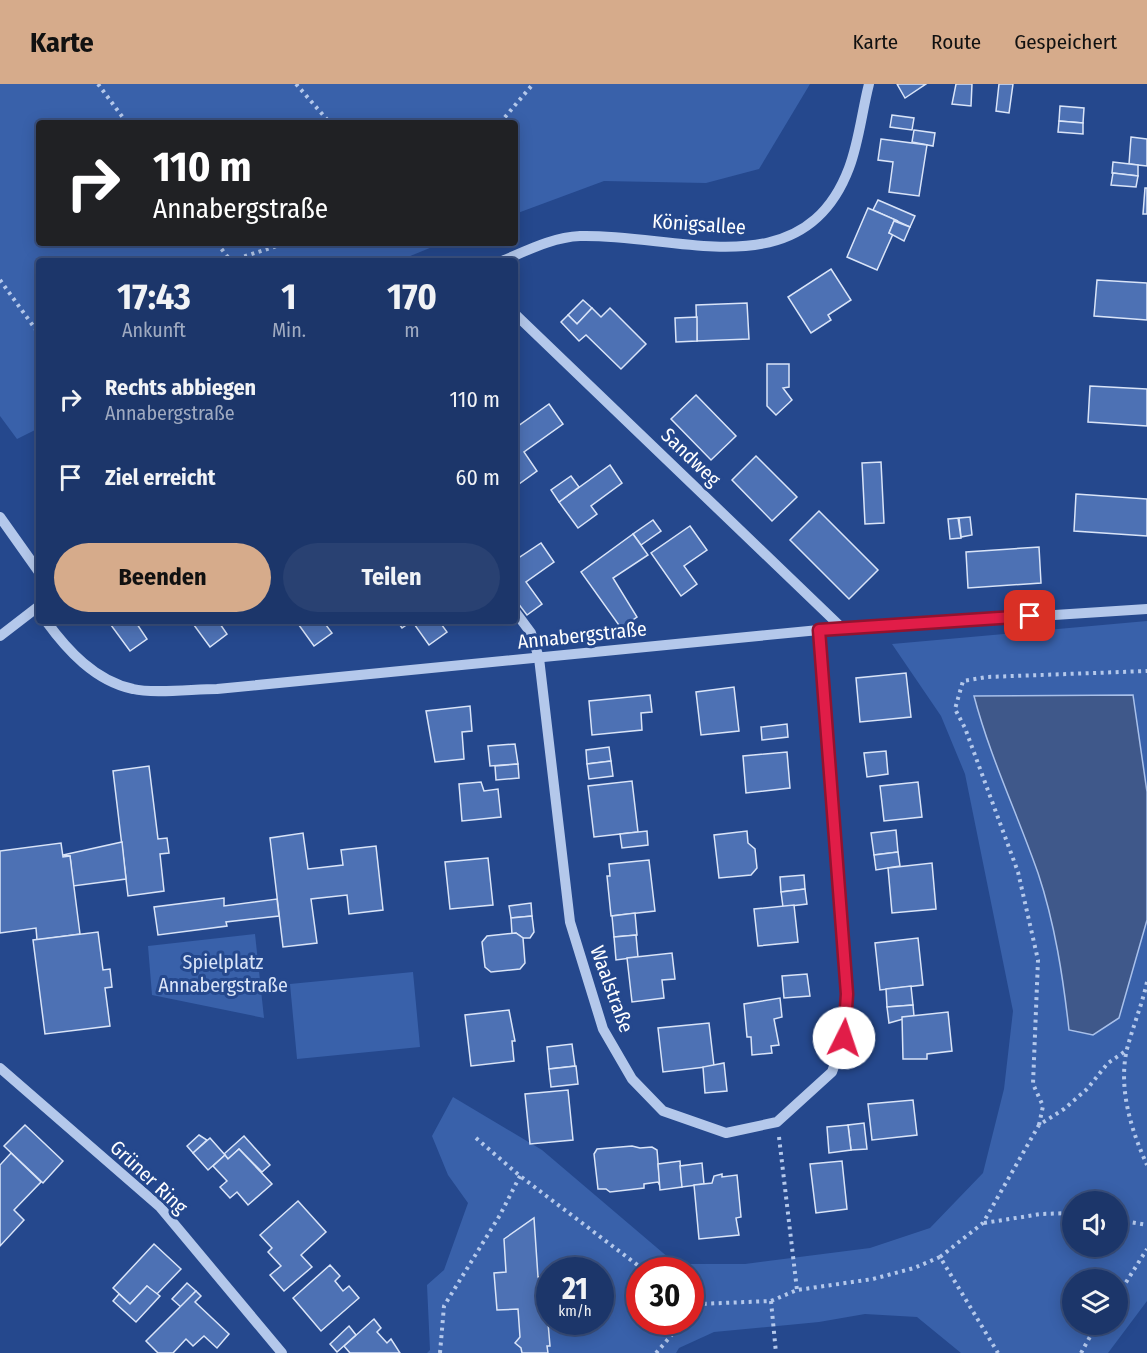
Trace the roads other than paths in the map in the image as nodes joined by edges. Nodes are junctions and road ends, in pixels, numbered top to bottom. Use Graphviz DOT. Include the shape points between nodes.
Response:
graph roads {
  1 [pos="869,84"];
  2 [pos="509,258"];
  3 [pos="518,317"];
  4 [pos="0,517"];
  5 [pos="36,568"];
  6 [pos="1147,609"];
  7 [pos="36,610"];
  8 [pos="518,615"];
  9 [pos="47,624"];
  10 [pos="842,628"];
  11 [pos="819,630"];
  12 [pos="0,636"];
  13 [pos="539,658"];
  14 [pos="0,1068"];
  15 [pos="282,1353"];
  1 -- 2 [label="street, Königsallee" via="849,168 830,203 804,230 769,244 730,248 620,236 577,236"];
  3 -- 10 [label="street, Sandweg"];
  4 -- 5 [label="street"];
  6 -- 10 [label="street, Annabergstraße"];
  7 -- 12 [label="street"];
  8 -- 13 [label="street, Waalstraße" via="531,633"];
  9 -- 13 [label="street, Annabergstraße" via="67,649 99,675 133,689 217,689"];
  10 -- 11 [label="street, Annabergstraße"];
  11 -- 13 [label="street, Annabergstraße"];
  11 -- 13 [label="street, Waalstraße" via="847,994 844,1038 832,1072 777,1122 726,1133 663,1111 632,1079 603,1029 570,922"];
  14 -- 15 [label="street, Grüner Ring" via="160,1207"];
}
